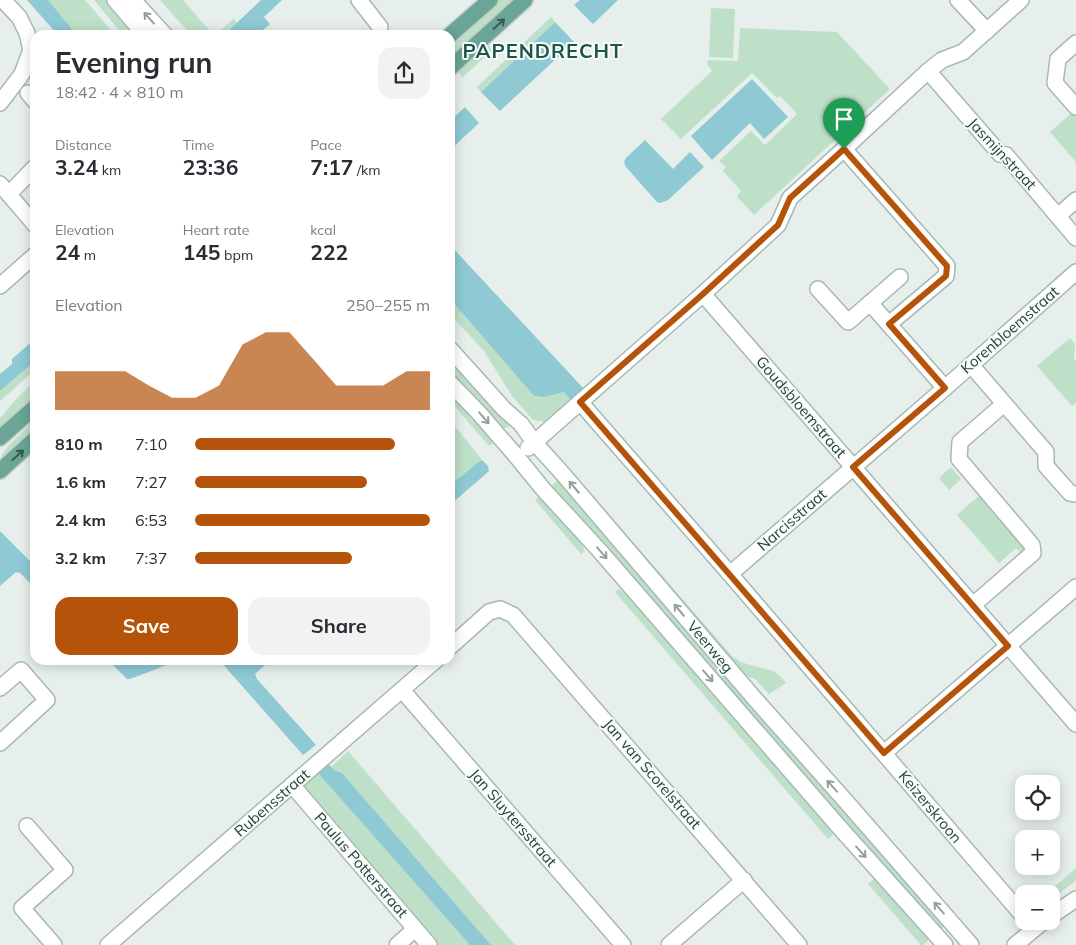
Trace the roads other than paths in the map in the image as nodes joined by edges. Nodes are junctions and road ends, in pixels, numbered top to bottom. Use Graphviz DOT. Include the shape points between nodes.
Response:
graph roads {
  1 [pos="3,0"];
  2 [pos="115,0"];
  3 [pos="134,0"];
  4 [pos="359,0"];
  5 [pos="490,0"];
  6 [pos="525,0"];
  7 [pos="958,0"];
  8 [pos="1021,0"];
  9 [pos="380,27"];
  10 [pos="141,30"];
  11 [pos="161,30"];
  12 [pos="987,31"];
  13 [pos="455,32"];
  14 [pos="1076,43"];
  15 [pos="30,46"];
  16 [pos="30,53"];
  17 [pos="455,63"];
  18 [pos="928,71"];
  19 [pos="0,103"];
  20 [pos="1076,107"];
  21 [pos="844,149"];
  22 [pos="30,170"];
  23 [pos="5,189"];
  24 [pos="1076,200"];
  25 [pos="1058,216"];
  26 [pos="30,219"];
  27 [pos="1076,238"];
  28 [pos="30,259"];
  29 [pos="1076,272"];
  30 [pos="900,278"];
  31 [pos="0,286"];
  32 [pos="818,289"];
  33 [pos="703,294"];
  34 [pos="870,303"];
  35 [pos="889,324"];
  36 [pos="455,355"];
  37 [pos="971,365"];
  38 [pos="455,387"];
  39 [pos="945,388"];
  40 [pos="580,402"];
  41 [pos="1004,404"];
  42 [pos="30,411"];
  43 [pos="0,438"];
  44 [pos="534,442"];
  45 [pos="30,444"];
  46 [pos="517,457"];
  47 [pos="853,467"];
  48 [pos="0,471"];
  49 [pos="1076,494"];
  50 [pos="730,574"];
  51 [pos="1076,587"];
  52 [pos="973,605"];
  53 [pos="455,643"];
  54 [pos="1008,646"];
  55 [pos="430,665"];
  56 [pos="0,688"];
  57 [pos="402,690"];
  58 [pos="1076,724"];
  59 [pos="1,741"];
  60 [pos="884,753"];
  61 [pos="292,785"];
  62 [pos="27,826"];
  63 [pos="744,880"];
  64 [pos="1076,899"];
  65 [pos="1015,906"];
  66 [pos="1060,910"];
  67 [pos="415,929"];
  68 [pos="1029,930"];
  69 [pos="114,943"];
  70 [pos="54,945"];
  71 [pos="397,945"];
  72 [pos="429,945"];
  73 [pos="623,945"];
  74 [pos="669,945"];
  75 [pos="799,945"];
  76 [pos="945,945"];
  77 [pos="971,945"];
  78 [pos="1015,945"];
  1 -- 15 [label="street" via="19,17"];
  2 -- 10 [label="street"];
  11 -- 3 [label="street, one-way"];
  4 -- 9 [label="street"];
  5 -- 13 [label="main road"];
  17 -- 6 [label="main road, one-way"];
  7 -- 12 [label="street"];
  8 -- 12 [label="street"];
  12 -- 18 [label="street" via="964,52 942,60"];
  14 -- 20 [label="street" via="1058,59 1055,83"];
  16 -- 19 [label="street" via="22,74"];
  18 -- 21 [label="street"];
  18 -- 25 [label="street, Jasmijnstraat"];
  21 -- 33 [label="street" via="790,198 778,225"];
  21 -- 35 [label="street" via="947,266 946,276"];
  22 -- 23 [label="street"];
  23 -- 26 [label="street"];
  24 -- 25 [label="street"];
  25 -- 27 [label="street, Jasmijnstraat"];
  28 -- 31 [label="street"];
  29 -- 37 [label="street, Korenbloemstraat"];
  30 -- 34 [label="street"];
  32 -- 34 [label="street" via="848,322"];
  33 -- 40 [label="street"];
  33 -- 47 [label="street, Goudsbloemstraat"];
  34 -- 35 [label="street"];
  35 -- 39 [label="street"];
  36 -- 44 [label="street, Veerweg"];
  37 -- 39 [label="street, Korenbloemstraat"];
  37 -- 41 [label="street"];
  38 -- 46 [label="street, Veerweg, one-way"];
  39 -- 47 [label="street, Korenbloemstraat"];
  40 -- 44 [label="street"];
  40 -- 50 [label="street, Keizerskroon"];
  41 -- 49 [label="street" via="1046,452 1046,466 1070,493"];
  41 -- 52 [label="street" via="960,442 959,458 1032,545 1033,553"];
  42 -- 43 [label="main road"];
  44 -- 46 [label="street"];
  77 -- 44 [label="street, Veerweg, one-way"];
  48 -- 45 [label="main road, one-way"];
  46 -- 76 [label="street, Veerweg, one-way"];
  47 -- 50 [label="street, Narcisstraat"];
  47 -- 52 [label="street, Goudsbloemstraat"];
  50 -- 60 [label="street, Keizerskroon"];
  51 -- 54 [label="street"];
  52 -- 54 [label="street, Goudsbloemstraat"];
  53 -- 63 [label="street, Jan van Scorelstraat" via="489,612 500,609 513,615"];
  54 -- 58 [label="street, Goudsbloemstraat"];
  54 -- 60 [label="street"];
  55 -- 57 [label="street, Rubensstraat"];
  56 -- 59 [label="street" via="20,670 47,700"];
  57 -- 61 [label="street, Rubensstraat"];
  57 -- 73 [label="street, Jan Sluytersstraat"];
  60 -- 65 [label="street, Keizerskroon"];
  61 -- 67 [label="street, Paulus Potterstraat"];
  61 -- 69 [label="street, Rubensstraat"];
  62 -- 70 [label="street" via="65,870 22,908"];
  63 -- 74 [label="street"];
  63 -- 75 [label="street, Jan van Scorelstraat"];
  64 -- 66 [label="street"];
  67 -- 71 [label="street"];
  67 -- 72 [label="street, Paulus Potterstraat"];
  68 -- 78 [label="street"];
}
